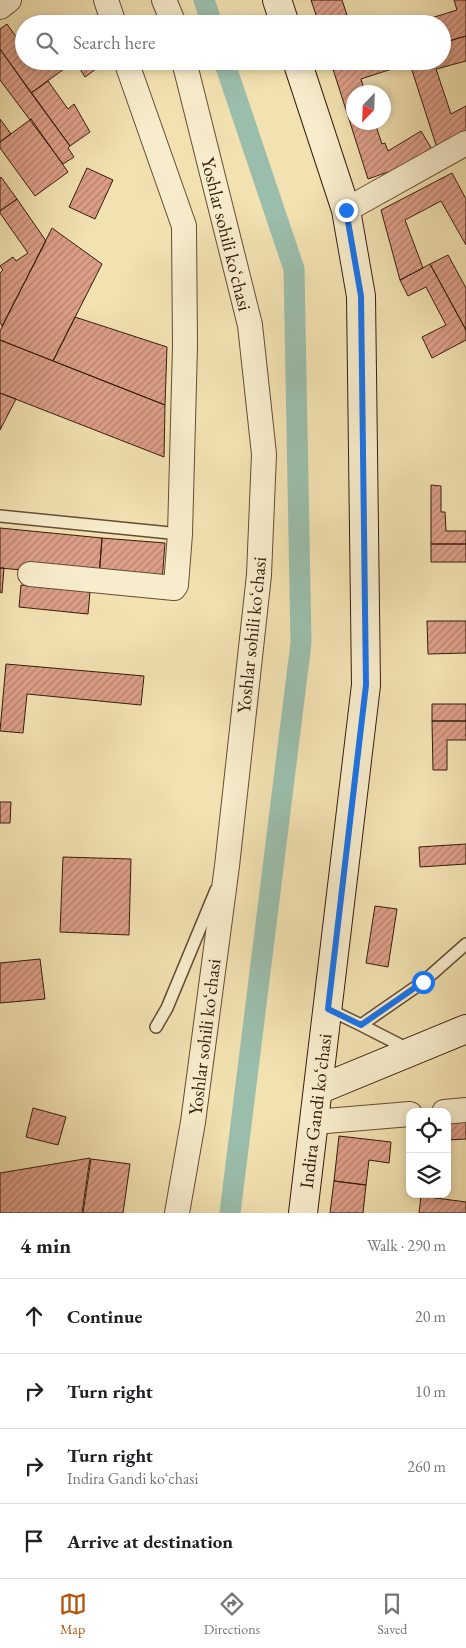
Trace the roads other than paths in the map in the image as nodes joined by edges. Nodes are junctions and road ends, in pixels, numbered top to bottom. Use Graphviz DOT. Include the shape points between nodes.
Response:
graph roads {
  1 [pos="9,0"];
  2 [pos="106,0"];
  3 [pos="164,0"];
  4 [pos="277,0"];
  5 [pos="0,7"];
  6 [pos="111,15"];
  7 [pos="170,15"];
  8 [pos="282,15"];
  9 [pos="129,70"];
  10 [pos="186,70"];
  11 [pos="300,70"];
  12 [pos="463,152"];
  13 [pos="346,210"];
  14 [pos="0,516"];
  15 [pos="180,534"];
  16 [pos="30,574"];
  17 [pos="227,866"];
  18 [pos="466,944"];
  19 [pos="328,1009"];
  20 [pos="361,1025"];
  21 [pos="156,1027"];
  22 [pos="466,1029"];
  23 [pos="412,1051"];
  24 [pos="318,1090"];
  25 [pos="466,1110"];
  26 [pos="451,1111"];
  27 [pos="406,1114"];
  28 [pos="314,1122"];
  29 [pos="177,1213"];
  30 [pos="302,1213"];
  1 -- 5 [label="street"];
  2 -- 6 [label="street"];
  3 -- 7 [label="street"];
  4 -- 8 [label="street"];
  9 -- 15 [label="street" via="184,226 185,346"];
  10 -- 17 [label="street, Yoshlar sohili koʻchasi" via="250,325 264,454 258,574"];
  11 -- 13 [label="street, Indira Gandi koʻchasi"];
  12 -- 13 [label="street"];
  13 -- 19 [label="street, Indira Gandi koʻchasi" via="361,296 366,685"];
  14 -- 15 [label="lane"];
  15 -- 16 [label="street" via="174,588"];
  17 -- 21 [label="lane"];
  17 -- 29 [label="street, Yoshlar sohili koʻchasi" via="193,1122"];
  18 -- 20 [label="lane" via="423,982"];
  19 -- 20 [label="lane"];
  19 -- 24 [label="street, Indira Gandi koʻchasi"];
  20 -- 23 [label="lane"];
  22 -- 23 [label="street"];
  23 -- 24 [label="street"];
  24 -- 28 [label="street, Indira Gandi koʻchasi"];
  25 -- 26 [label="street"];
  27 -- 28 [label="street"];
  28 -- 30 [label="street, Indira Gandi koʻchasi"];
}
